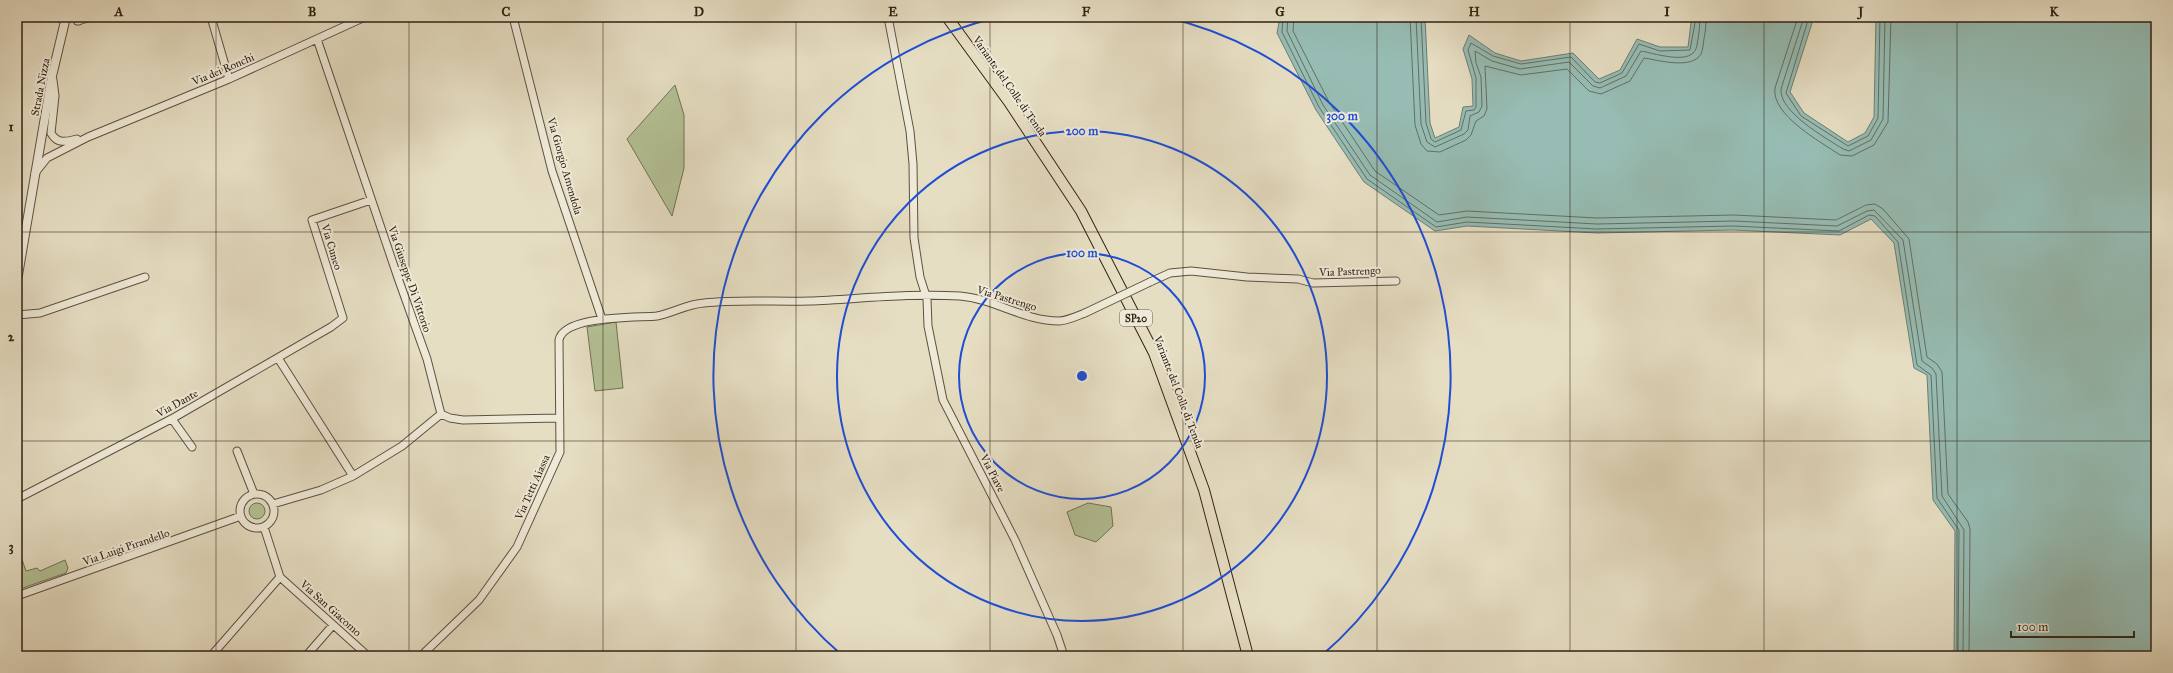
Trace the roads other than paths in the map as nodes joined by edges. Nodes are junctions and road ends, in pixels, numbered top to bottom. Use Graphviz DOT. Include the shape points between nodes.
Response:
graph roads {
  1 [pos="66,17"];
  2 [pos="96,17"];
  3 [pos="211,17"];
  4 [pos="365,17"];
  5 [pos="513,17"];
  6 [pos="888,17"];
  7 [pos="947,17"];
  8 [pos="79,20"];
  9 [pos="317,39"];
  10 [pos="52,76"];
  11 [pos="229,79"];
  12 [pos="88,136"];
  13 [pos="35,174"];
  14 [pos="371,200"];
  15 [pos="145,277"];
  16 [pos="17,281"];
  17 [pos="1396,281"];
  18 [pos="925,296"];
  19 [pos="17,315"];
  20 [pos="343,318"];
  21 [pos="602,319"];
  22 [pos="278,358"];
  23 [pos="441,414"];
  24 [pos="559,418"];
  25 [pos="172,419"];
  26 [pos="192,447"];
  27 [pos="237,451"];
  28 [pos="353,476"];
  29 [pos="254,494"];
  30 [pos="17,499"];
  31 [pos="273,504"];
  32 [pos="241,516"];
  33 [pos="264,527"];
  34 [pos="280,577"];
  35 [pos="17,596"];
  36 [pos="333,625"];
  37 [pos="211,656"];
  38 [pos="306,656"];
  39 [pos="368,656"];
  40 [pos="421,656"];
  41 [pos="1064,656"];
  42 [pos="1248,656"];
  1 -- 10 [label="street, Strada Nizza"];
  2 -- 8 [label="street"];
  3 -- 11 [label="street"];
  4 -- 9 [label="street, Via dei Ronchi"];
  5 -- 21 [label="street, Via Giorgio Amendola" via="552,171"];
  6 -- 18 [label="street, Via Piave" via="910,131 914,238"];
  7 -- 42 [label="main road, Variante del Colle di Tenda / SP20" via="1009,102 1081,211 1154,353 1204,490"];
  9 -- 11 [label="street, Via dei Ronchi"];
  9 -- 14 [label="street, Via Giuseppe Di Vittorio"];
  10 -- 12 [label="street, Via dei Ronchi" via="55,96 51,133 60,142"];
  10 -- 13 [label="street, Strada Nizza"];
  11 -- 12 [label="street, Via dei Ronchi"];
  12 -- 13 [label="street, Via dei Ronchi" via="47,158"];
  13 -- 16 [label="street, Strada Nizza"];
  14 -- 20 [label="street, Via Cuneo" via="312,220"];
  14 -- 23 [label="street, Via Giuseppe Di Vittorio" via="433,376 437,406"];
  15 -- 19 [label="street" via="40,313"];
  17 -- 18 [label="street, Via Pastrengo, bridge" via="1313,284 1298,279 1191,271 1170,273 1085,313 1061,321 1036,319 977,298"];
  18 -- 21 [label="street, Via Pastrengo" via="731,301 688,305 658,316"];
  18 -- 41 [label="street, Via Piave" via="928,299 928,326 943,400 1015,540 1058,635"];
  20 -- 22 [label="street, Via Dante"];
  21 -- 24 [label="street, Via Tetti Aiassa" via="570,328 560,335"];
  22 -- 25 [label="street, Via Dante"];
  22 -- 28 [label="street"];
  23 -- 24 [label="street" via="463,420"];
  23 -- 28 [label="street" via="402,446"];
  24 -- 40 [label="street, Via Tetti Aiassa" via="560,452 518,547 480,600"];
  25 -- 26 [label="street"];
  25 -- 30 [label="street, Via Dante"];
  27 -- 29 [label="street"];
  28 -- 31 [label="street" via="326,488"];
  29 -- 31 [label="street" via="265,496"];
  29 -- 32 [label="street" via="244,500"];
  31 -- 33 [label="street" via="275,510 272,520"];
  32 -- 33 [label="street" via="248,525"];
  32 -- 35 [label="street, Via Luigi Pirandello"];
  33 -- 34 [label="street"];
  34 -- 36 [label="street, Via San Giacomo"];
  34 -- 37 [label="street"];
  36 -- 38 [label="street"];
  36 -- 39 [label="street, Via San Giacomo"];
}
